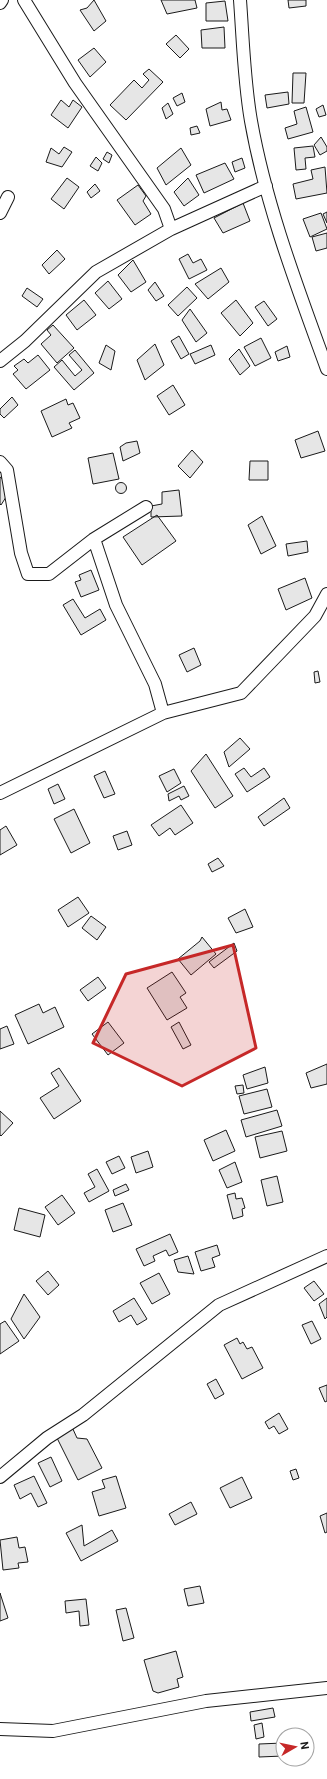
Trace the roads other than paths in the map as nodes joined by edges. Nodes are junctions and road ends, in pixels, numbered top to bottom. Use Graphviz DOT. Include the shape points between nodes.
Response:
graph roads {
  1 [pos="2,0"];
  2 [pos="24,0"];
  3 [pos="240,0"];
  4 [pos="0,3"];
  5 [pos="266,186"];
  6 [pos="8,197"];
  7 [pos="0,213"];
  8 [pos="171,229"];
  9 [pos="0,361"];
  10 [pos="327,370"];
  11 [pos="0,462"];
  12 [pos="146,507"];
  13 [pos="94,539"];
  14 [pos="327,594"];
  15 [pos="163,713"];
  16 [pos="0,793"];
  17 [pos="327,1256"];
  18 [pos="0,1477"];
  19 [pos="327,1688"];
  20 [pos="0,1729"];
  1 -- 4 [label="street"];
  2 -- 8 [label="street" via="75,83 164,209"];
  3 -- 5 [label="street" via="251,121"];
  5 -- 8 [label="street"];
  5 -- 10 [label="street"];
  6 -- 7 [label="street"];
  8 -- 9 [label="street" via="96,272 25,341"];
  11 -- 13 [label="street" via="7,470 21,553 28,574 50,574"];
  12 -- 13 [label="street"];
  13 -- 15 [label="street" via="116,605 154,684"];
  14 -- 15 [label="street" via="315,616 241,693"];
  15 -- 16 [label="street"];
  17 -- 18 [label="street" via="219,1305 83,1415 47,1438"];
  19 -- 20 [label="street" via="206,1701 53,1731"];
}
